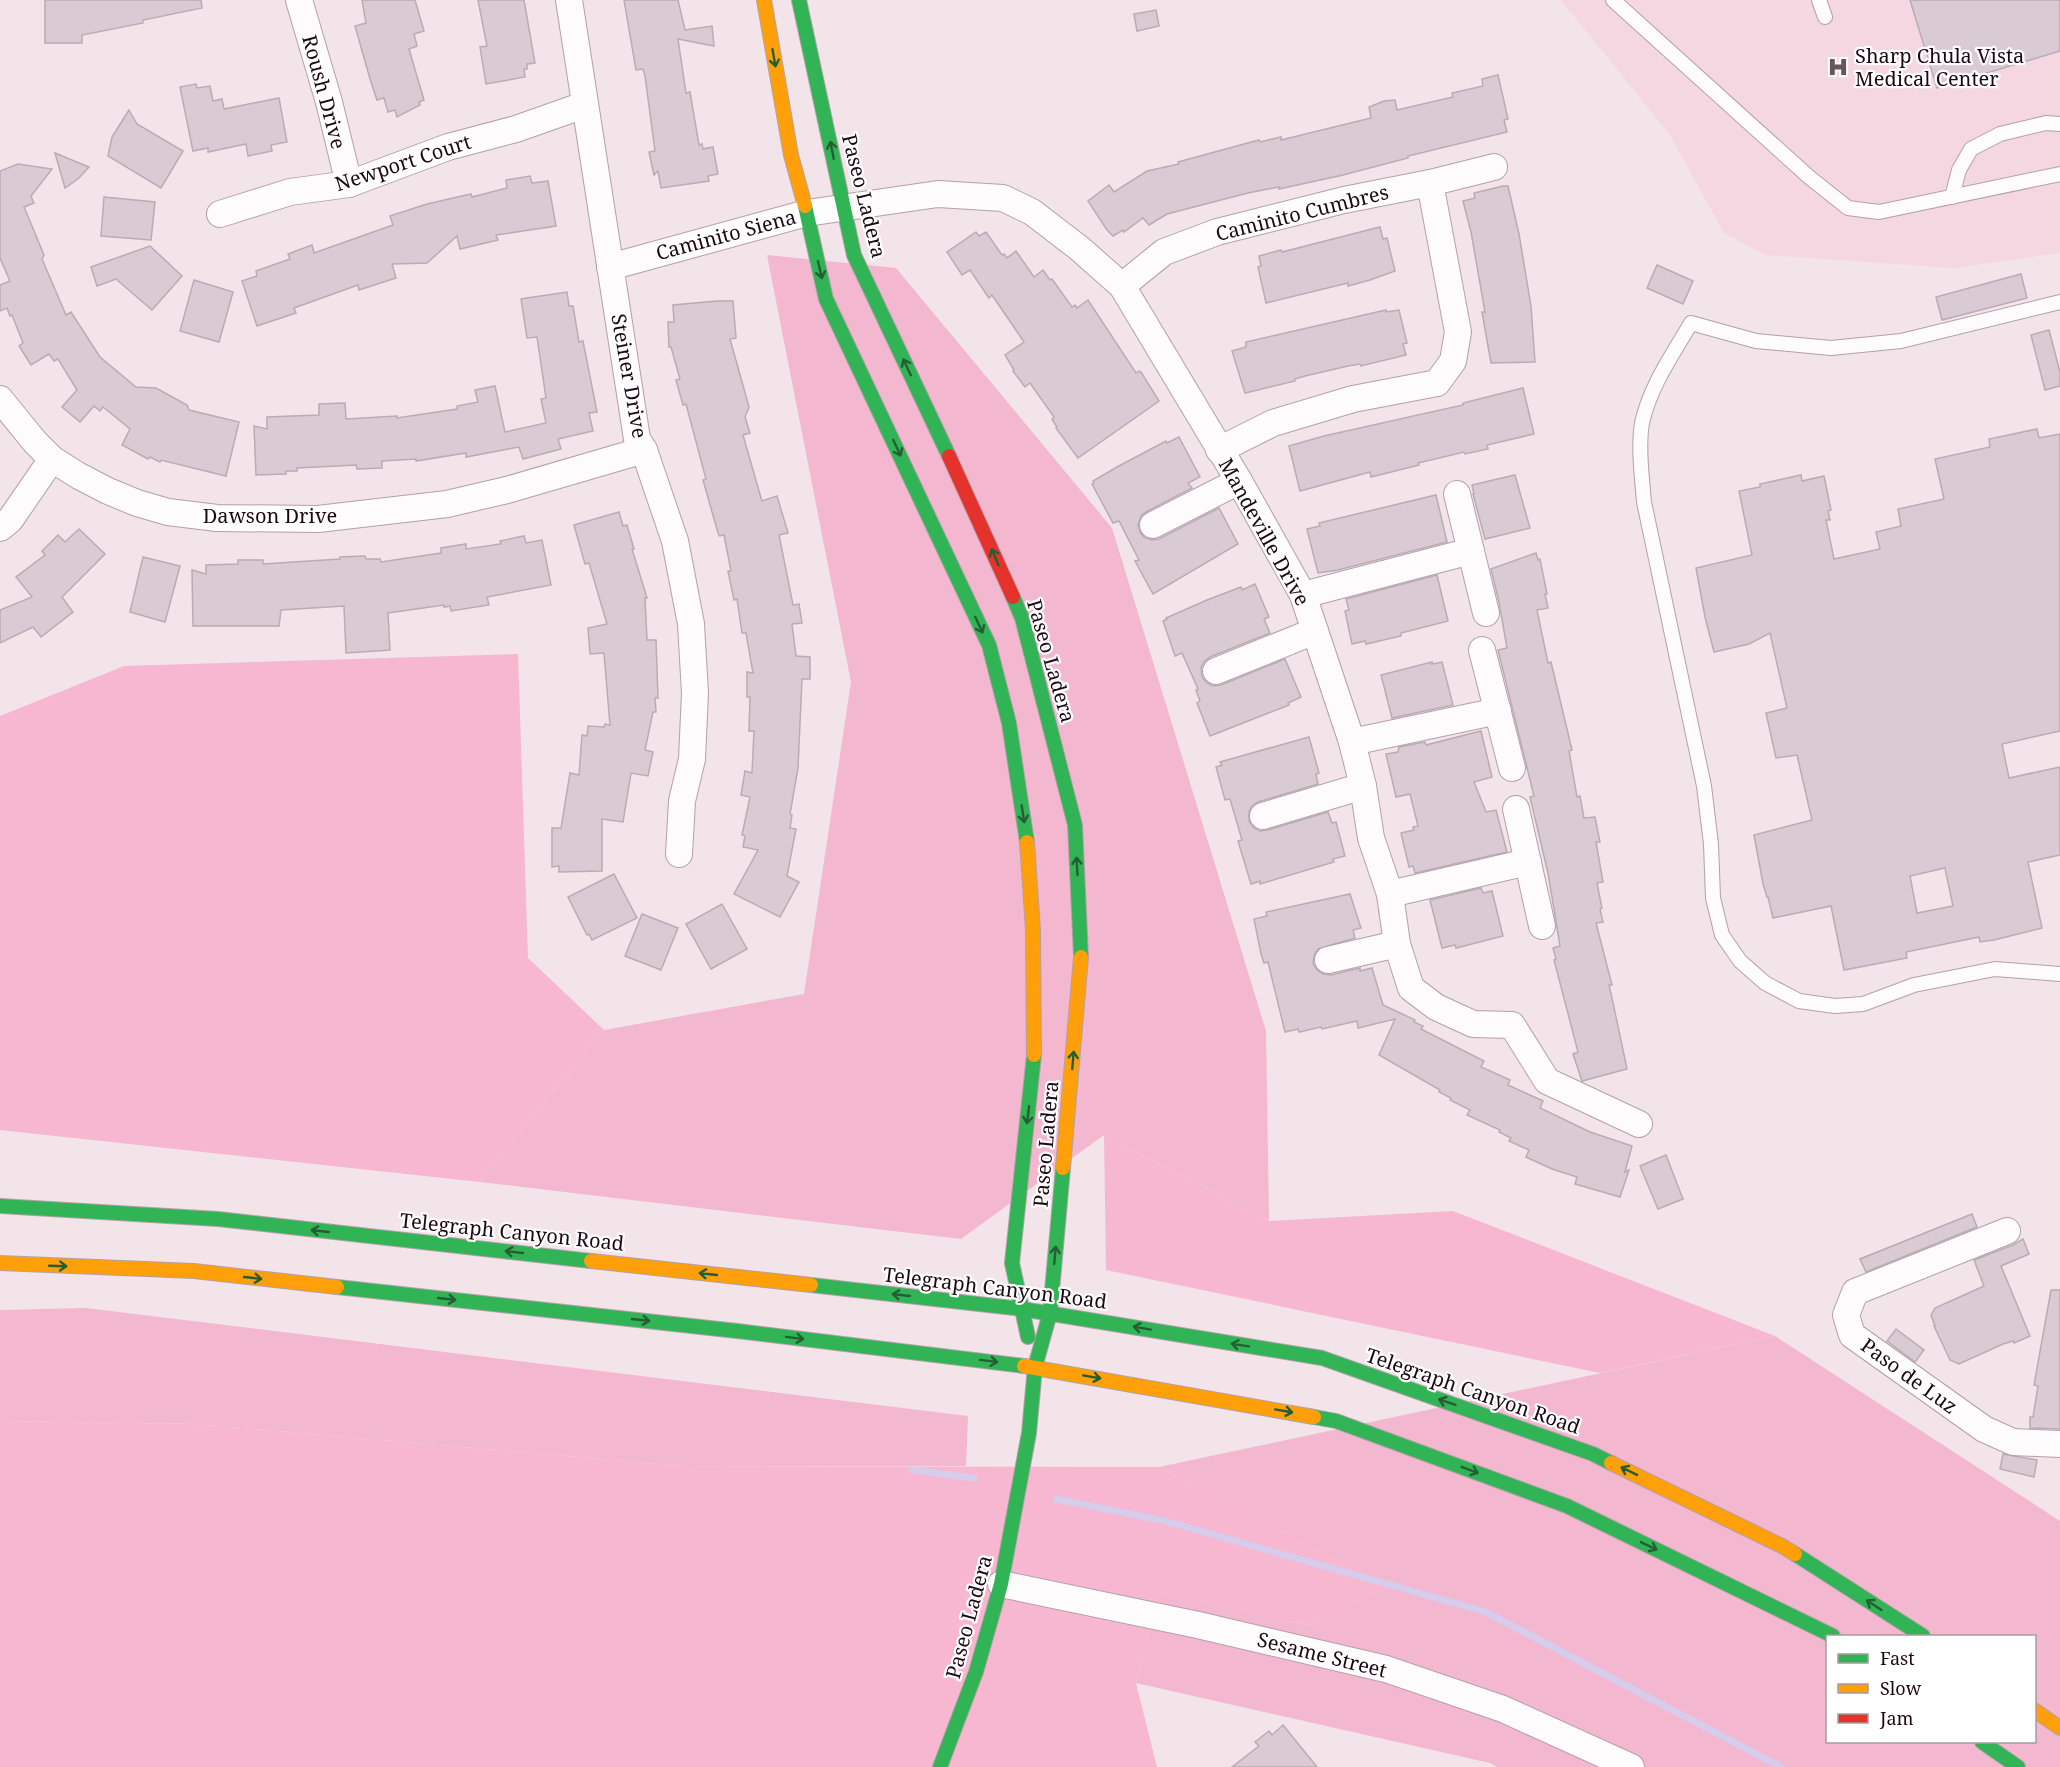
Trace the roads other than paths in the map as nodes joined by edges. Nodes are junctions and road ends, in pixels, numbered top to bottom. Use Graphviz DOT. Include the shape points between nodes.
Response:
graph roads {
  1 [pos="299,0"];
  2 [pos="569,0"];
  3 [pos="764,0"];
  4 [pos="799,0"];
  5 [pos="1613,0"];
  6 [pos="1819,0"];
  7 [pos="1825,17"];
  8 [pos="584,105"];
  9 [pos="2060,124"];
  10 [pos="1494,167"];
  11 [pos="2060,174"];
  12 [pos="1430,183"];
  13 [pos="349,184"];
  14 [pos="1952,197"];
  15 [pos="843,207"];
  16 [pos="807,213"];
  17 [pos="220,214"];
  18 [pos="610,267"];
  19 [pos="1122,286"];
  20 [pos="2060,302"];
  21 [pos="0,399"];
  22 [pos="644,450"];
  23 [pos="1220,450"];
  24 [pos="52,459"];
  25 [pos="1239,481"];
  26 [pos="1457,494"];
  27 [pos="1153,525"];
  28 [pos="0,528"];
  29 [pos="1471,551"];
  30 [pos="1303,595"];
  31 [pos="1486,613"];
  32 [pos="1315,631"];
  33 [pos="1482,650"];
  34 [pos="1216,671"];
  35 [pos="1498,711"];
  36 [pos="1352,742"];
  37 [pos="1512,768"];
  38 [pos="1363,786"];
  39 [pos="1516,809"];
  40 [pos="1263,816"];
  41 [pos="679,854"];
  42 [pos="1528,862"];
  43 [pos="1390,894"];
  44 [pos="1542,926"];
  45 [pos="1397,944"];
  46 [pos="1328,960"];
  47 [pos="2060,974"];
  48 [pos="1639,1124"];
  49 [pos="0,1206"];
  50 [pos="2007,1231"];
  51 [pos="0,1263"];
  52 [pos="1022,1309"];
  53 [pos="1050,1313"];
  54 [pos="1035,1367"];
  55 [pos="2060,1444"];
  56 [pos="1001,1584"];
  57 [pos="1831,1635"];
  58 [pos="1921,1635"];
  59 [pos="2036,1711"];
  60 [pos="2060,1728"];
  61 [pos="1983,1743"];
  62 [pos="1592,1759"];
  63 [pos="940,1767"];
  64 [pos="1631,1767"];
  65 [pos="2018,1767"];
  1 -- 13 [label="street, Roush Drive"];
  2 -- 8 [label="street, Steiner Drive"];
  3 -- 16 [label="main road, Paseo Ladera, one-way" via="791,155"];
  15 -- 4 [label="main road, Paseo Ladera, one-way"];
  5 -- 14 [label="lane" via="1848,208 1879,212"];
  6 -- 7 [label="lane"];
  8 -- 13 [label="street, Newport Court" via="448,147"];
  8 -- 18 [label="street, Steiner Drive"];
  9 -- 14 [label="lane" via="2046,123 2000,134 1971,149 1959,170"];
  10 -- 12 [label="street, Caminito Cumbres"];
  11 -- 14 [label="lane"];
  12 -- 19 [label="street, Caminito Cumbres" via="1217,232 1164,252"];
  12 -- 23 [label="street" via="1458,332 1453,361 1437,383 1353,399 1273,423"];
  13 -- 17 [label="street, Newport Court" via="290,192"];
  15 -- 16 [label="street, Caminito Siena"];
  15 -- 19 [label="street, Mandeville Drive" via="938,194 1003,198 1032,212"];
  53 -- 15 [label="main road, Paseo Ladera, one-way" via="1081,961 1075,825 1022,618 855,255"];
  16 -- 18 [label="street, Caminito Siena"];
  16 -- 52 [label="main road, Paseo Ladera, one-way" via="826,298 989,645 1009,723 1028,848 1033,930 1034,1066 1012,1263"];
  18 -- 22 [label="street, Steiner Drive" via="637,439"];
  19 -- 23 [label="street, Mandeville Drive"];
  20 -- 47 [label="lane" via="1900,341 1831,348 1756,341 1691,323 1658,379 1642,423 1641,462 1644,502 1704,786 1713,898 1722,935 1740,962 1765,983 1799,1001 1835,1006 1863,1004 1914,985 1995,969"];
  21 -- 24 [label="street, Dawson Drive"];
  22 -- 24 [label="street, Dawson Drive" via="447,504 318,519 217,518 168,512 108,491"];
  22 -- 41 [label="street, Steiner Drive" via="675,541 691,624 695,693 692,759 682,801"];
  23 -- 25 [label="street, Mandeville Drive"];
  24 -- 28 [label="street" via="10,520"];
  25 -- 27 [label="street"];
  25 -- 30 [label="street, Mandeville Drive"];
  26 -- 29 [label="street"];
  29 -- 30 [label="street"];
  29 -- 31 [label="street"];
  30 -- 32 [label="street, Mandeville Drive"];
  32 -- 34 [label="street"];
  32 -- 36 [label="street, Mandeville Drive"];
  33 -- 35 [label="street"];
  35 -- 36 [label="street"];
  35 -- 37 [label="street"];
  36 -- 38 [label="street, Mandeville Drive"];
  38 -- 40 [label="street"];
  38 -- 43 [label="street, Mandeville Drive" via="1371,838"];
  39 -- 42 [label="street"];
  42 -- 43 [label="street"];
  42 -- 44 [label="street"];
  43 -- 45 [label="street, Mandeville Drive"];
  45 -- 46 [label="street"];
  45 -- 48 [label="street, Mandeville Drive" via="1411,988 1436,1007 1473,1024 1512,1025 1547,1081"];
  52 -- 49 [label="main road, Telegraph Canyon Road, one-way" via="218,1220"];
  50 -- 55 [label="street, Paso de Luz" via="1855,1292 1846,1315 1852,1335 1984,1429 2013,1442"];
  51 -- 54 [label="main road, one-way" via="194,1271"];
  52 -- 53 [label="main road, Telegraph Canyon Road"];
  52 -- 54 [label="main road, Paseo Ladera"];
  53 -- 54 [label="main road, Paseo Ladera"];
  58 -- 53 [label="main road, Telegraph Canyon Road, one-way" via="1782,1546 1593,1454 1322,1358"];
  54 -- 56 [label="main road, Paseo Ladera" via="1029,1433"];
  54 -- 57 [label="main road, one-way" via="1336,1421 1567,1506"];
  56 -- 62 [label="street, Sesame Street" via="1386,1669 1503,1709"];
  56 -- 63 [label="main road, Paseo Ladera" via="976,1672"];
  59 -- 60 [label="main road"];
  61 -- 65 [label="main road"];
  62 -- 64 [label="street, Sesame Street"];
}
